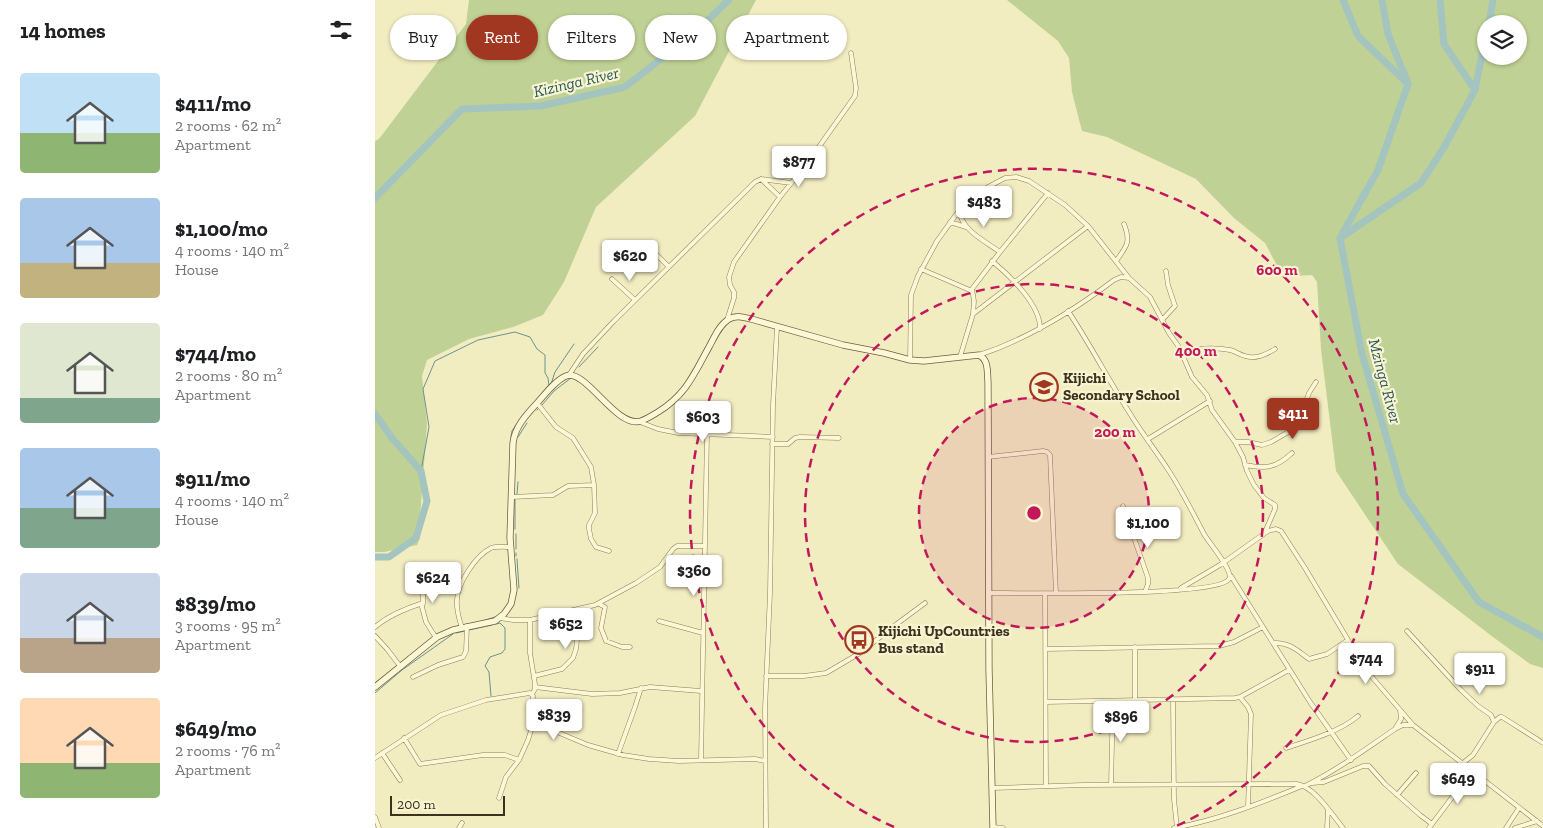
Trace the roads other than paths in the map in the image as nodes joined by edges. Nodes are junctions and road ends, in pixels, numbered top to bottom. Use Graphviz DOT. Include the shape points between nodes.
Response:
graph roads {
  1 [pos="851,53"];
  2 [pos="761,179"];
  3 [pos="791,183"];
  4 [pos="1048,193"];
  5 [pos="780,197"];
  6 [pos="959,210"];
  7 [pos="950,222"];
  8 [pos="1124,224"];
  9 [pos="1088,226"];
  10 [pos="966,227"];
  11 [pos="645,244"];
  12 [pos="999,252"];
  13 [pos="993,261"];
  14 [pos="1116,261"];
  15 [pos="669,267"];
  16 [pos="921,269"];
  17 [pos="1166,271"];
  18 [pos="1129,278"];
  19 [pos="612,279"];
  20 [pos="1016,282"];
  21 [pos="972,292"];
  22 [pos="635,300"];
  23 [pos="1068,311"];
  24 [pos="973,314"];
  25 [pos="727,320"];
  26 [pos="1162,320"];
  27 [pos="777,327"];
  28 [pos="1040,328"];
  29 [pos="1275,349"];
  30 [pos="1182,352"];
  31 [pos="979,355"];
  32 [pos="960,357"];
  33 [pos="910,360"];
  34 [pos="569,375"];
  35 [pos="1316,382"];
  36 [pos="1210,401"];
  37 [pos="537,403"];
  38 [pos="1202,406"];
  39 [pos="1212,410"];
  40 [pos="638,421"];
  41 [pos="707,434"];
  42 [pos="773,437"];
  43 [pos="839,438"];
  44 [pos="1148,439"];
  45 [pos="1235,442"];
  46 [pos="772,444"];
  47 [pos="1292,453"];
  48 [pos="988,457"];
  49 [pos="1245,465"];
  50 [pos="594,485"];
  51 [pos="512,497"];
  52 [pos="1123,506"];
  53 [pos="1265,532"];
  54 [pos="705,546"];
  55 [pos="511,547"];
  56 [pos="609,552"];
  57 [pos="1224,562"];
  58 [pos="1230,575"];
  59 [pos="414,581"];
  60 [pos="1180,589"];
  61 [pos="1145,592"];
  62 [pos="990,593"];
  63 [pos="1045,593"];
  64 [pos="1056,593"];
  65 [pos="423,603"];
  66 [pos="925,603"];
  67 [pos="599,604"];
  68 [pos="577,610"];
  69 [pos="499,618"];
  70 [pos="530,620"];
  71 [pos="659,621"];
  72 [pos="375,627"];
  73 [pos="465,627"];
  74 [pos="1263,627"];
  75 [pos="1407,631"];
  76 [pos="703,633"];
  77 [pos="375,636"];
  78 [pos="436,638"];
  79 [pos="1348,640"];
  80 [pos="1274,643"];
  81 [pos="629,647"];
  82 [pos="1045,648"];
  83 [pos="1135,648"];
  84 [pos="400,666"];
  85 [pos="1289,670"];
  86 [pos="534,676"];
  87 [pos="766,676"];
  88 [pos="413,677"];
  89 [pos="375,687"];
  90 [pos="535,687"];
  91 [pos="641,688"];
  92 [pos="701,690"];
  93 [pos="532,694"];
  94 [pos="1240,697"];
  95 [pos="1135,699"];
  96 [pos="1173,699"];
  97 [pos="1113,701"];
  98 [pos="1045,702"];
  99 [pos="1400,709"];
  100 [pos="1358,716"];
  101 [pos="534,720"];
  102 [pos="1494,722"];
  103 [pos="1413,726"];
  104 [pos="1395,729"];
  105 [pos="1331,731"];
  106 [pos="404,738"];
  107 [pos="1543,743"];
  108 [pos="1287,748"];
  109 [pos="382,753"];
  110 [pos="618,754"];
  111 [pos="765,756"];
  112 [pos="375,758"];
  113 [pos="755,759"];
  114 [pos="519,760"];
  115 [pos="701,760"];
  116 [pos="1351,760"];
  117 [pos="765,761"];
  118 [pos="1463,763"];
  119 [pos="1471,771"];
  120 [pos="1416,773"];
  121 [pos="400,780"];
  122 [pos="1312,783"];
  123 [pos="1174,784"];
  124 [pos="1249,784"];
  125 [pos="1111,785"];
  126 [pos="1046,786"];
  127 [pos="1304,786"];
  128 [pos="991,788"];
  129 [pos="1397,795"];
  130 [pos="499,798"];
  131 [pos="1248,807"];
  132 [pos="1519,808"];
  133 [pos="1328,810"];
  134 [pos="375,817"];
  135 [pos="1537,821"];
  136 [pos="462,823"];
  137 [pos="1432,824"];
  138 [pos="1543,826"];
  139 [pos="379,828"];
  140 [pos="459,828"];
  141 [pos="765,828"];
  142 [pos="993,828"];
  143 [pos="1003,828"];
  144 [pos="1176,828"];
  145 [pos="1327,828"];
  146 [pos="1343,828"];
  147 [pos="1429,828"];
  148 [pos="1505,828"];
  149 [pos="1515,828"];
  1 -- 3 [label="street" via="855,96"];
  2 -- 3 [label="street"];
  2 -- 5 [label="street"];
  2 -- 15 [label="street"];
  3 -- 5 [label="street"];
  4 -- 6 [label="street" via="1029,181 1009,177 988,187"];
  4 -- 9 [label="street"];
  4 -- 12 [label="street"];
  5 -- 25 [label="street" via="729,272 734,298"];
  6 -- 7 [label="street"];
  6 -- 10 [label="street"];
  7 -- 10 [label="street"];
  7 -- 16 [label="street"];
  8 -- 14 [label="street" via="1128,242"];
  9 -- 14 [label="street"];
  9 -- 20 [label="street"];
  10 -- 12 [label="street"];
  11 -- 15 [label="street"];
  12 -- 13 [label="street"];
  13 -- 20 [label="street"];
  13 -- 21 [label="street"];
  14 -- 18 [label="street"];
  15 -- 22 [label="street"];
  16 -- 21 [label="street"];
  16 -- 33 [label="street" via="911,295"];
  17 -- 26 [label="street" via="1175,306"];
  18 -- 23 [label="street" via="1115,280"];
  18 -- 26 [label="street" via="1150,297"];
  19 -- 22 [label="street"];
  20 -- 24 [label="street"];
  20 -- 28 [label="street" via="1038,316"];
  21 -- 24 [label="street"];
  22 -- 34 [label="street" via="583,354"];
  23 -- 28 [label="street"];
  23 -- 44 [label="street"];
  24 -- 32 [label="street"];
  25 -- 27 [label="street" via="743,317"];
  25 -- 40 [label="street" via="680,395 664,408"];
  26 -- 30 [label="street"];
  27 -- 33 [label="street"];
  27 -- 42 [label="street"];
  28 -- 31 [label="street"];
  29 -- 30 [label="street" via="1254,357 1223,349"];
  30 -- 36 [label="street" via="1192,377"];
  31 -- 32 [label="street"];
  31 -- 48 [label="street" via="985,360 987,369"];
  32 -- 33 [label="street"];
  34 -- 37 [label="street"];
  34 -- 40 [label="street" via="583,381 618,414"];
  35 -- 45 [label="street" via="1298,423 1290,431 1262,445"];
  36 -- 38 [label="street"];
  36 -- 39 [label="street"];
  37 -- 50 [label="street" via="556,427 578,445 591,468"];
  37 -- 51 [label="street" via="515,433"];
  38 -- 39 [label="street"];
  38 -- 44 [label="street"];
  39 -- 45 [label="street"];
  40 -- 41 [label="street" via="669,431"];
  41 -- 42 [label="street"];
  41 -- 54 [label="street"];
  42 -- 46 [label="street"];
  43 -- 46 [label="street" via="799,437 788,444"];
  44 -- 57 [label="street"];
  45 -- 49 [label="street"];
  46 -- 87 [label="street"];
  47 -- 49 [label="street" via="1269,466"];
  48 -- 62 [label="street"];
  48 -- 64 [label="street" via="1043,451 1050,455"];
  49 -- 53 [label="street" via="1254,485 1264,498 1275,505"];
  50 -- 51 [label="street" via="568,486 553,495"];
  50 -- 56 [label="street" via="595,513 589,534 596,548"];
  51 -- 55 [label="street"];
  52 -- 61 [label="street" via="1147,578"];
  53 -- 57 [label="street"];
  53 -- 79 [label="street" via="1272,529 1281,531"];
  54 -- 67 [label="street" via="677,546 660,567"];
  54 -- 76 [label="street"];
  55 -- 69 [label="street" via="514,595"];
  55 -- 73 [label="street" via="493,547 477,560 461,582 457,602"];
  57 -- 58 [label="street"];
  57 -- 60 [label="street"];
  58 -- 60 [label="street" via="1229,580 1220,585"];
  58 -- 74 [label="street"];
  59 -- 65 [label="street"];
  60 -- 61 [label="street"];
  61 -- 64 [label="street"];
  62 -- 63 [label="street"];
  62 -- 128 [label="street"];
  63 -- 64 [label="street"];
  63 -- 82 [label="street"];
  65 -- 72 [label="street"];
  65 -- 78 [label="street" via="426,622"];
  66 -- 87 [label="street" via="860,653 826,673"];
  67 -- 68 [label="street"];
  67 -- 81 [label="street" via="605,607 601,628 606,641"];
  68 -- 70 [label="street"];
  68 -- 86 [label="street" via="578,631 573,658 562,669"];
  69 -- 70 [label="street"];
  69 -- 73 [label="street"];
  70 -- 86 [label="street"];
  71 -- 76 [label="street"];
  73 -- 78 [label="street"];
  73 -- 88 [label="street" via="466,651 463,658"];
  74 -- 80 [label="street"];
  74 -- 83 [label="street" via="1219,646"];
  75 -- 102 [label="street" via="1461,690 1491,715"];
  76 -- 92 [label="street"];
  77 -- 84 [label="street"];
  78 -- 84 [label="street"];
  79 -- 80 [label="street" via="1327,654 1309,659 1286,644"];
  79 -- 99 [label="street" via="1366,670"];
  80 -- 85 [label="street"];
  82 -- 83 [label="street"];
  82 -- 98 [label="street"];
  83 -- 95 [label="street"];
  84 -- 89 [label="street"];
  85 -- 94 [label="street"];
  85 -- 105 [label="street"];
  86 -- 90 [label="street"];
  87 -- 111 [label="street"];
  90 -- 91 [label="street" via="592,694"];
  90 -- 93 [label="street"];
  91 -- 92 [label="street" via="660,686"];
  91 -- 110 [label="street"];
  92 -- 115 [label="street"];
  93 -- 101 [label="street"];
  93 -- 106 [label="street" via="493,698 454,710"];
  94 -- 96 [label="street"];
  94 -- 124 [label="street" via="1251,714"];
  95 -- 96 [label="street"];
  95 -- 97 [label="street"];
  96 -- 123 [label="street"];
  97 -- 98 [label="street"];
  97 -- 125 [label="street"];
  98 -- 126 [label="street"];
  99 -- 103 [label="street"];
  99 -- 104 [label="street" via="1401,719"];
  100 -- 105 [label="street"];
  101 -- 110 [label="street" via="549,730"];
  101 -- 114 [label="street"];
  102 -- 107 [label="street" via="1502,717"];
  102 -- 118 [label="street" via="1473,755"];
  103 -- 104 [label="street" via="1403,725"];
  103 -- 118 [label="street"];
  104 -- 116 [label="street"];
  105 -- 108 [label="street"];
  105 -- 116 [label="street"];
  106 -- 109 [label="street"];
  106 -- 114 [label="street" via="421,764 500,754"];
  109 -- 112 [label="street"];
  109 -- 121 [label="street"];
  110 -- 115 [label="street" via="649,759"];
  111 -- 113 [label="street"];
  111 -- 117 [label="street"];
  113 -- 115 [label="street"];
  113 -- 117 [label="street"];
  114 -- 130 [label="street" via="506,777"];
  116 -- 122 [label="street"];
  117 -- 141 [label="street"];
  118 -- 119 [label="street"];
  119 -- 132 [label="street"];
  119 -- 137 [label="street"];
  120 -- 129 [label="street"];
  122 -- 127 [label="street"];
  122 -- 129 [label="street" via="1324,782 1367,765"];
  123 -- 124 [label="street"];
  123 -- 125 [label="street"];
  123 -- 144 [label="street"];
  124 -- 127 [label="street"];
  124 -- 131 [label="street"];
  125 -- 126 [label="street"];
  126 -- 128 [label="street"];
  127 -- 131 [label="street"];
  127 -- 133 [label="street"];
  128 -- 142 [label="street"];
  129 -- 137 [label="street"];
  131 -- 144 [label="street"];
  132 -- 135 [label="street"];
  132 -- 148 [label="street"];
  133 -- 145 [label="street"];
  133 -- 146 [label="street"];
  134 -- 139 [label="street"];
  135 -- 138 [label="street"];
  135 -- 149 [label="street"];
  136 -- 140 [label="street"];
  137 -- 147 [label="street"];
  142 -- 143 [label="street"];
}
